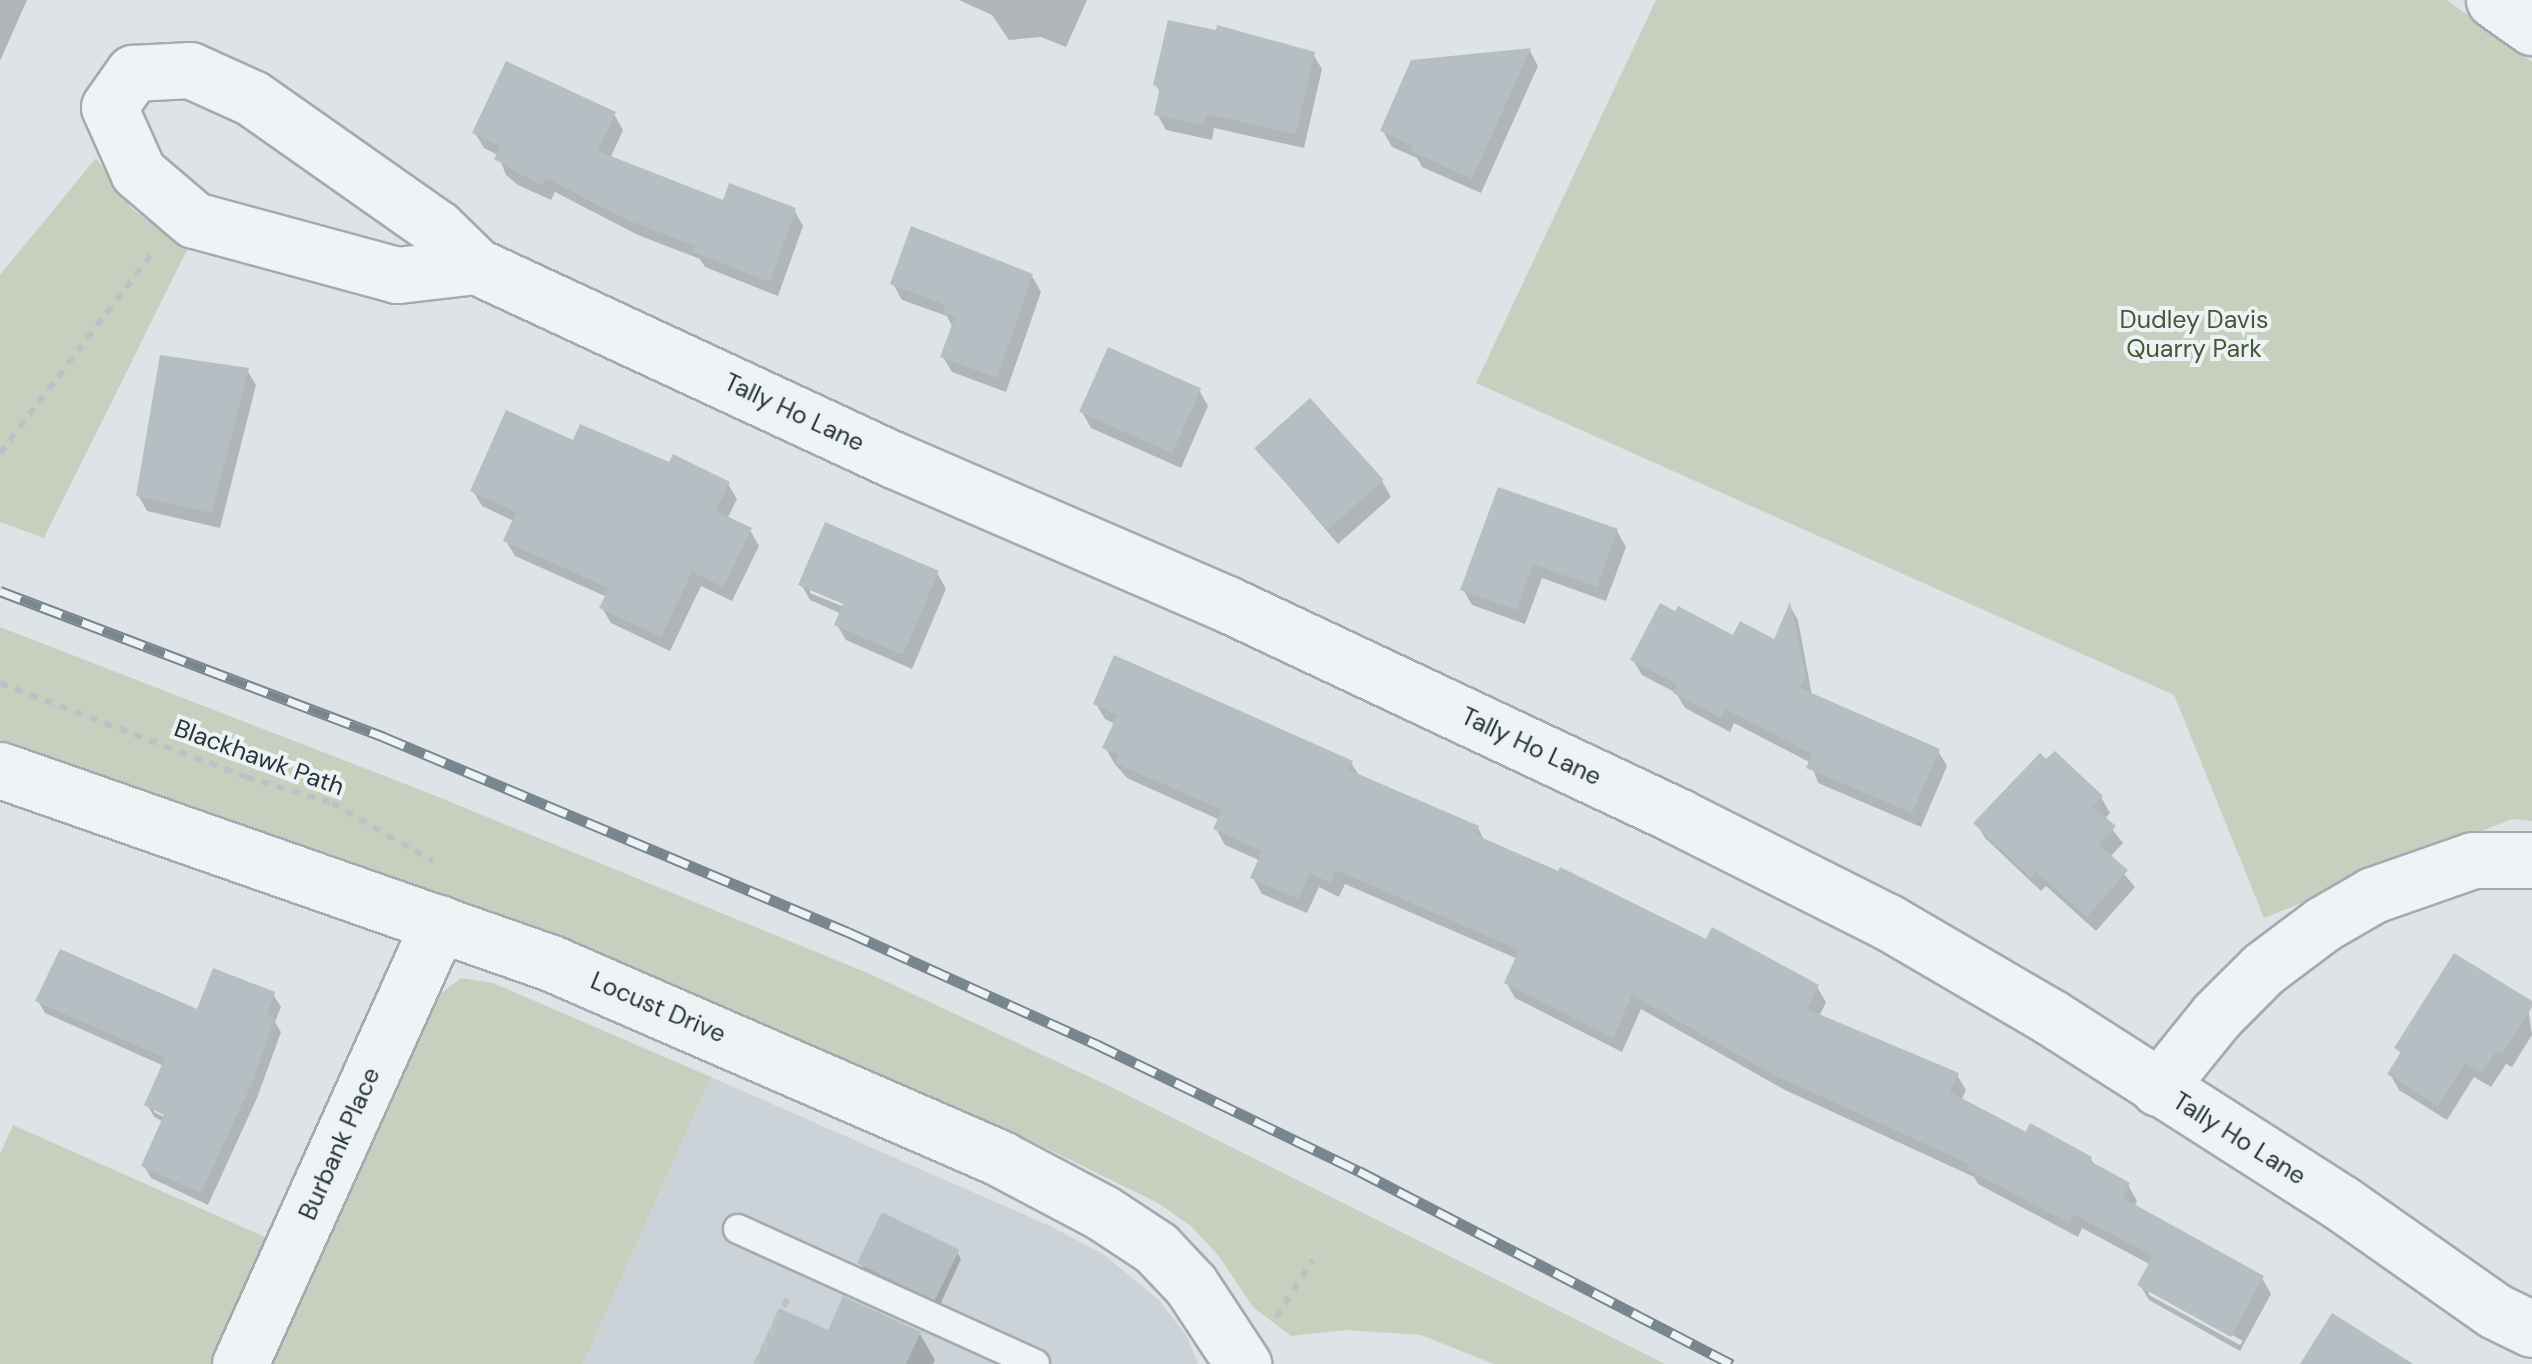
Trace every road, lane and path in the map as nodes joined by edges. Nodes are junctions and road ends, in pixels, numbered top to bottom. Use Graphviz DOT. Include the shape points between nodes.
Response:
graph roads {
  1 [pos="2494,0"];
  2 [pos="2532,27"];
  3 [pos="183,210"];
  4 [pos="476,266"];
  5 [pos="0,454"];
  6 [pos="0,683"];
  7 [pos="0,770"];
  8 [pos="2532,860"];
  9 [pos="440,923"];
  10 [pos="2158,1088"];
  11 [pos="738,1229"];
  12 [pos="806,1260"];
  13 [pos="1313,1260"];
  14 [pos="2532,1329"];
  15 [pos="1256,1345"];
  16 [pos="240,1364"];
  17 [pos="756,1364"];
  18 [pos="1035,1364"];
  1 -- 2 [label="street"];
  3 -- 4 [label="street, Tally Ho Lane" via="194,220 398,275"];
  3 -- 4 [label="street, Tally Ho Lane" via="138,172 109,108 134,73 190,70 252,98 421,216"];
  3 -- 5 [label="path"];
  4 -- 10 [label="street, Tally Ho Lane" via="1679,816 1888,922"];
  6 -- 9 [label="path, Blackhawk Path" via="332,803 444,868"];
  7 -- 9 [label="street, Locust Drive"];
  8 -- 10 [label="street" via="2473,860 2373,895 2323,924 2263,969"];
  9 -- 15 [label="street, Locust Drive" via="551,962 1001,1158 1156,1248"];
  9 -- 16 [label="street, Burbank Place"];
  10 -- 14 [label="street, Tally Ho Lane"];
  11 -- 12 [label="lane"];
  12 -- 17 [label="path"];
  12 -- 18 [label="lane"];
  13 -- 15 [label="path"];
}
